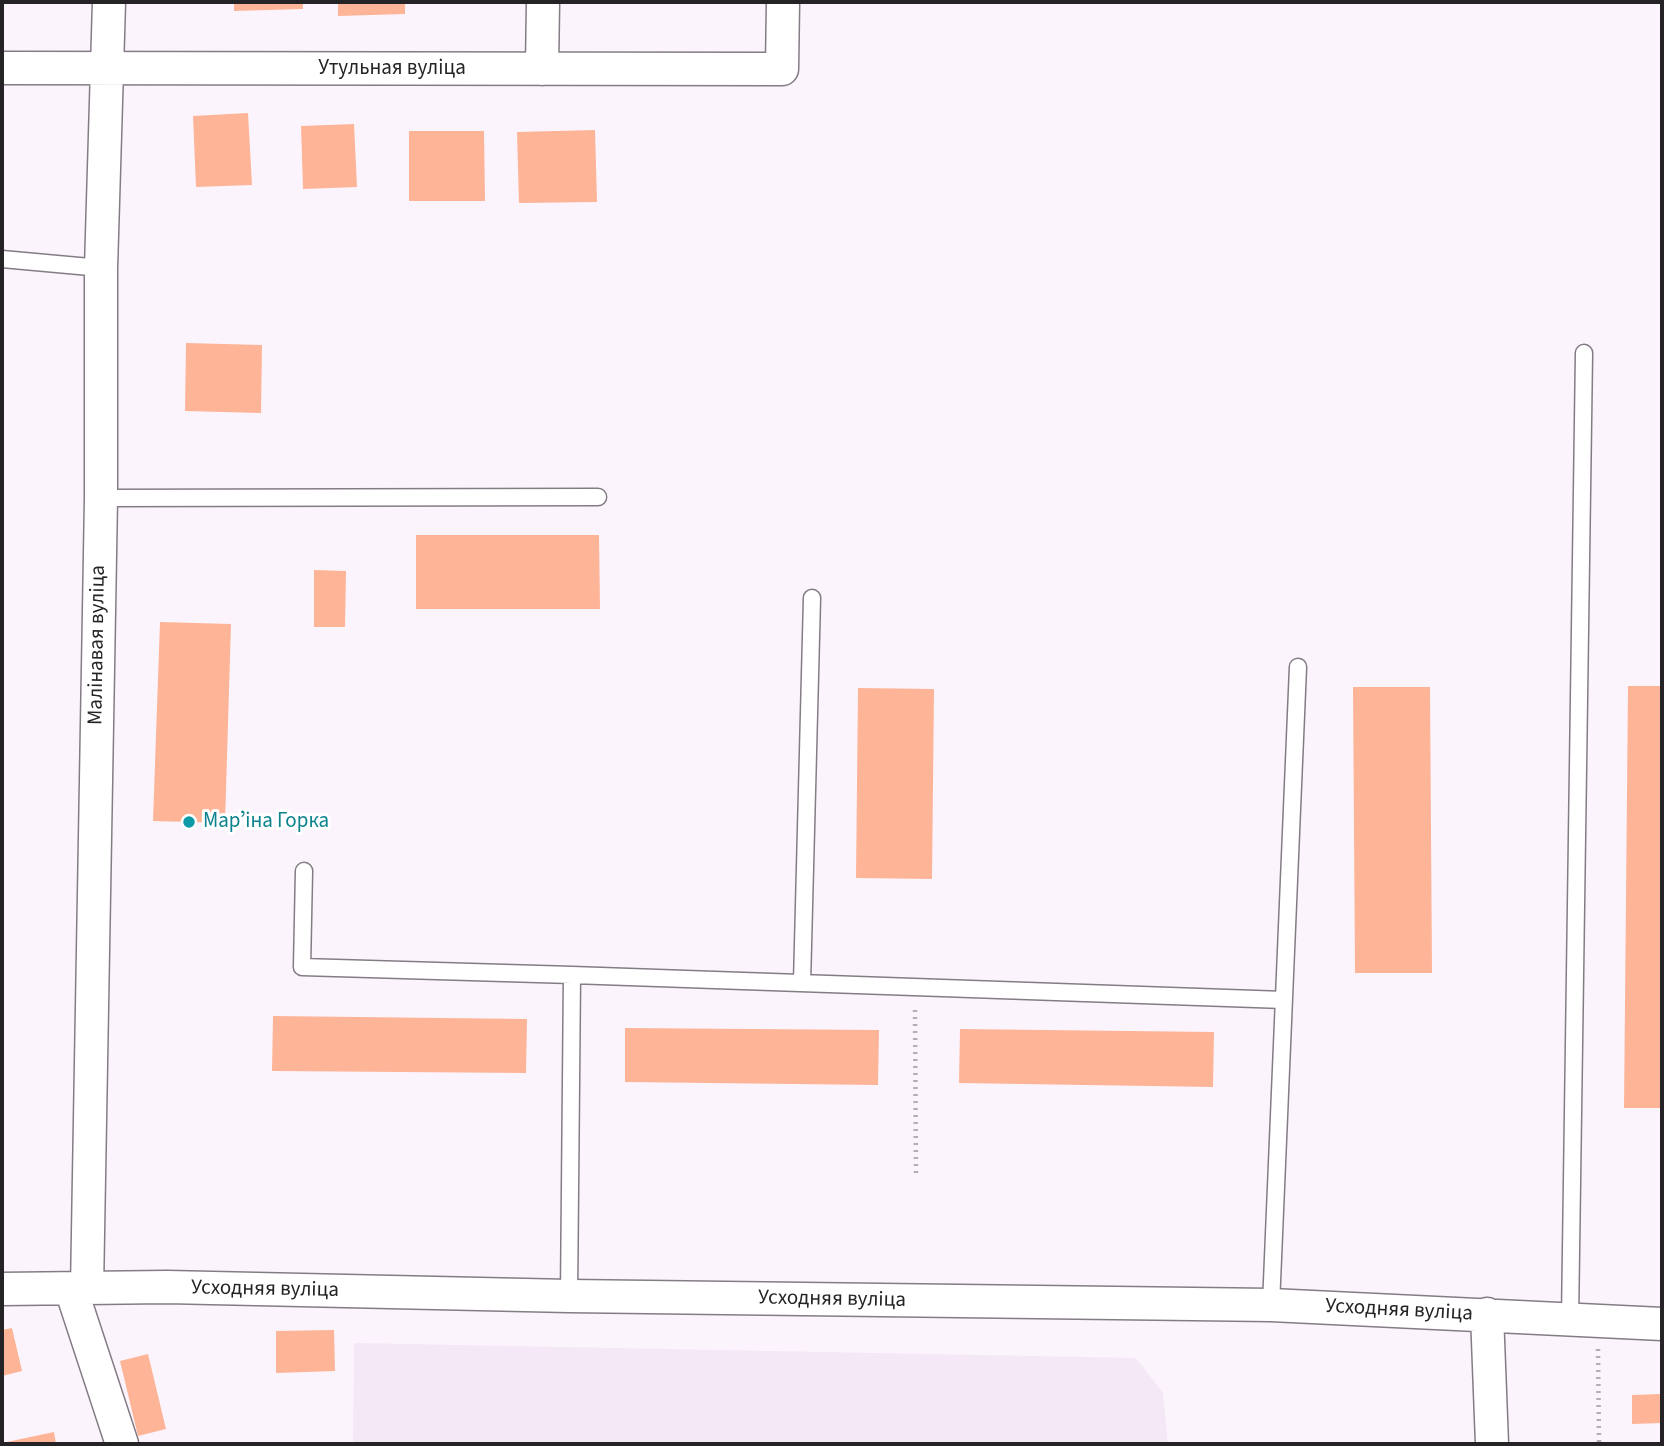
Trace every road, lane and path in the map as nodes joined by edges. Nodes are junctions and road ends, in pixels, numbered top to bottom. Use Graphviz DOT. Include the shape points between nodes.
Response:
graph roads {
  1 [pos="109,2"];
  2 [pos="543,2"];
  3 [pos="783,2"];
  4 [pos="2,68"];
  5 [pos="107,68"];
  6 [pos="542,69"];
  7 [pos="2,259"];
  8 [pos="101,268"];
  9 [pos="1584,353"];
  10 [pos="598,497"];
  11 [pos="101,498"];
  12 [pos="812,598"];
  13 [pos="1298,667"];
  14 [pos="304,871"];
  15 [pos="572,975"];
  16 [pos="802,983"];
  17 [pos="915,987"];
  18 [pos="1284,1000"];
  19 [pos="916,1177"];
  20 [pos="2,1289"];
  21 [pos="79,1289"];
  22 [pos="569,1296"];
  23 [pos="1271,1305"];
  24 [pos="1487,1314"];
  25 [pos="1570,1319"];
  26 [pos="1662,1324"];
  27 [pos="1598,1342"];
  28 [pos="122,1444"];
  29 [pos="1492,1444"];
  30 [pos="1599,1444"];
  1 -- 5 [label="street, Малінавая вуліца"];
  2 -- 6 [label="street"];
  3 -- 6 [label="street, Утульная вуліца" via="782,69"];
  4 -- 5 [label="street, Утульная вуліца"];
  5 -- 6 [label="street, Утульная вуліца"];
  5 -- 8 [label="street, Малінавая вуліца"];
  7 -- 8 [label="lane"];
  8 -- 11 [label="street, Малінавая вуліца"];
  9 -- 25 [label="lane"];
  10 -- 11 [label="lane"];
  11 -- 21 [label="street, Малінавая вуліца"];
  12 -- 16 [label="lane"];
  13 -- 18 [label="lane"];
  14 -- 15 [label="lane" via="302,967"];
  15 -- 16 [label="lane"];
  15 -- 22 [label="lane"];
  16 -- 17 [label="lane"];
  17 -- 18 [label="lane"];
  17 -- 19 [label="path"];
  18 -- 23 [label="lane"];
  20 -- 21 [label="street, Усходняя вуліца"];
  21 -- 22 [label="street, Усходняя вуліца"];
  21 -- 28 [label="street, Малінавая вуліца"];
  22 -- 23 [label="street, Усходняя вуліца"];
  23 -- 24 [label="street, Усходняя вуліца"];
  24 -- 25 [label="street, Усходняя вуліца"];
  24 -- 29 [label="street"];
  25 -- 26 [label="street, Усходняя вуліца"];
  27 -- 30 [label="path"];
}
